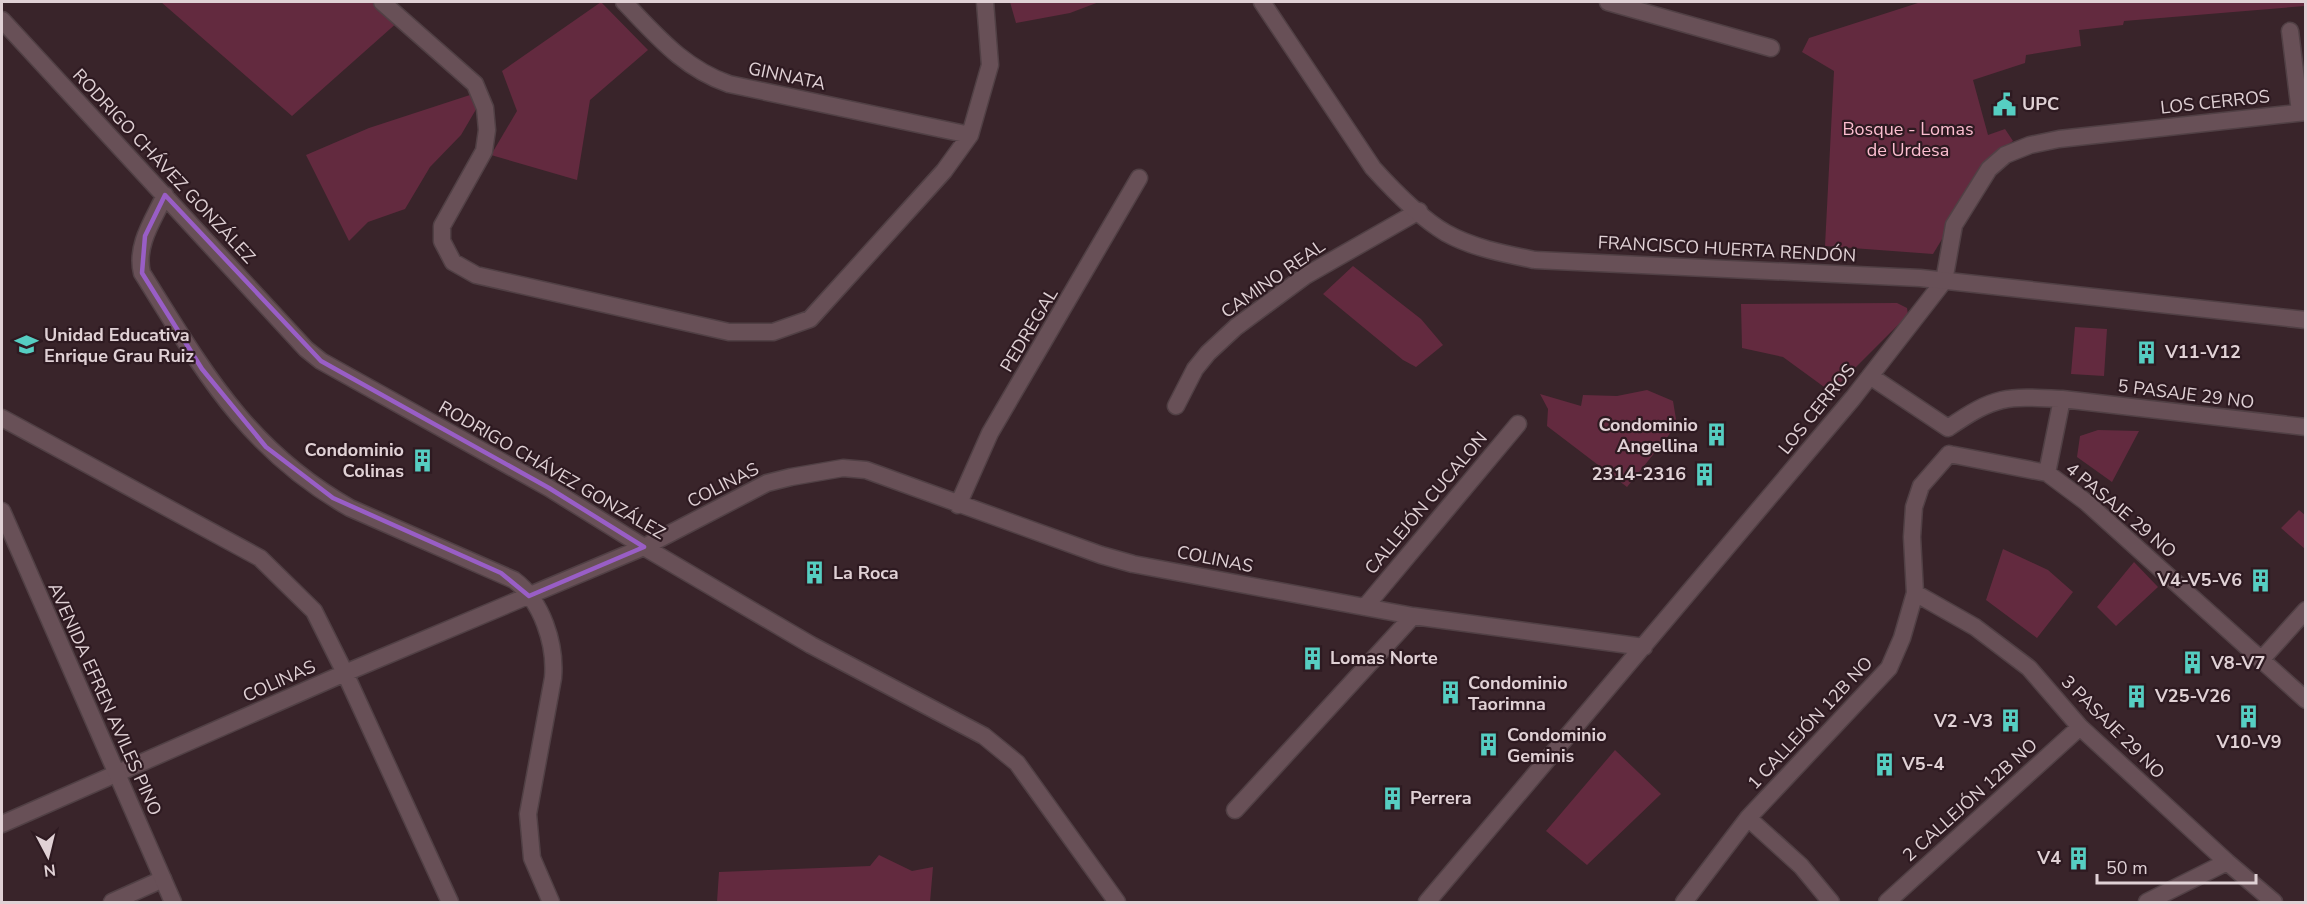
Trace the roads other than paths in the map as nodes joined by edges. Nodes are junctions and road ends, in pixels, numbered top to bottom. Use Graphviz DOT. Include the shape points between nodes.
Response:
graph roads {
  1 [pos="382,2"];
  2 [pos="624,2"];
  3 [pos="985,2"];
  4 [pos="1262,2"];
  5 [pos="1608,2"];
  6 [pos="2,20"];
  7 [pos="2290,31"];
  8 [pos="1771,48"];
  9 [pos="2303,112"];
  10 [pos="970,135"];
  11 [pos="1139,178"];
  12 [pos="165,195"];
  13 [pos="1419,211"];
  14 [pos="1944,281"];
  15 [pos="2306,320"];
  16 [pos="1870,376"];
  17 [pos="2062,399"];
  18 [pos="1176,406"];
  19 [pos="2,418"];
  20 [pos="1518,424"];
  21 [pos="2306,427"];
  22 [pos="1948,428"];
  23 [pos="1949,454"];
  24 [pos="2047,473"];
  25 [pos="958,505"];
  26 [pos="2,511"];
  27 [pos="644,547"];
  28 [pos="1915,593"];
  29 [pos="529,596"];
  30 [pos="1365,607"];
  31 [pos="2306,610"];
  32 [pos="1413,616"];
  33 [pos="1644,647"];
  34 [pos="2261,660"];
  35 [pos="345,673"];
  36 [pos="2306,700"];
  37 [pos="2080,727"];
  38 [pos="115,774"];
  39 [pos="1235,810"];
  40 [pos="1748,818"];
  41 [pos="2,824"];
  42 [pos="2227,862"];
  43 [pos="163,879"];
  44 [pos="112,903"];
  45 [pos="173,903"];
  46 [pos="450,903"];
  47 [pos="551,903"];
  48 [pos="1117,903"];
  49 [pos="1427,903"];
  50 [pos="1684,903"];
  51 [pos="1831,903"];
  52 [pos="1887,903"];
  53 [pos="2147,903"];
  54 [pos="2274,903"];
  1 -- 10 [label="street" via="475,84 485,108 484,151 442,226 442,241 453,262 476,275 729,332 773,332 810,319 944,171"];
  2 -- 10 [label="street, GINNATA" via="678,57 729,84"];
  3 -- 10 [label="street" via="990,65"];
  4 -- 13 [label="street, FRANCISCO HUERTA RENDÓN" via="1373,168"];
  5 -- 8 [label="street"];
  6 -- 12 [label="street, RODRIGO CHÁVEZ GONZÁLEZ"];
  7 -- 9 [label="street"];
  9 -- 14 [label="street, LOS CERROS" via="2059,139 2005,154 1989,169 1954,225"];
  11 -- 25 [label="street, PEDREGAL" via="990,433"];
  12 -- 27 [label="street, RODRIGO CHÁVEZ GONZÁLEZ" via="321,361 549,488"];
  12 -- 29 [label="street" via="143,242 142,273 202,369 245,425 291,469 333,498 501,573 521,585"];
  13 -- 14 [label="street, FRANCISCO HUERTA RENDÓN" via="1446,233 1495,252 1535,260"];
  13 -- 18 [label="street, CAMINO REAL" via="1305,276 1236,327 1195,369"];
  14 -- 15 [label="street, FRANCISCO HUERTA RENDÓN"];
  14 -- 16 [label="street, LOS CERROS"];
  16 -- 22 [label="street"];
  16 -- 33 [label="street, LOS CERROS"];
  17 -- 21 [label="street, 5 PASAJE 29 NO"];
  17 -- 22 [label="street, 5 PASAJE 29 NO" via="2014,396 1992,401"];
  17 -- 24 [label="street"];
  19 -- 35 [label="street" via="260,558 314,611"];
  20 -- 30 [label="street, CALLEJÓN CUCALON"];
  22 -- 23 [label="street"];
  23 -- 24 [label="street, 4 PASAJE 29 NO"];
  23 -- 28 [label="street, 1 CALLEJÓN 12B NO" via="1922,486 1914,507"];
  24 -- 34 [label="street, 4 PASAJE 29 NO" via="2086,502"];
  25 -- 27 [label="street, COLINAS" via="866,470 843,468 768,483"];
  25 -- 30 [label="street, COLINAS" via="1133,564"];
  26 -- 38 [label="street, AVENIDA EFREN AVILES PINO"];
  27 -- 29 [label="street, COLINAS"];
  27 -- 48 [label="street, RODRIGO CHÁVEZ GONZÁLEZ" via="811,645 1001,748 1033,784"];
  28 -- 37 [label="street, 3 PASAJE 29 NO" via="1975,627 2029,668"];
  28 -- 40 [label="street, 1 CALLEJÓN 12B NO" via="1889,668"];
  29 -- 35 [label="street, COLINAS"];
  29 -- 47 [label="street" via="546,626 554,671 528,814 532,858"];
  30 -- 32 [label="street, COLINAS"];
  31 -- 34 [label="street"];
  32 -- 33 [label="street, COLINAS"];
  32 -- 39 [label="street"];
  33 -- 49 [label="street, LOS CERROS"];
  34 -- 36 [label="street, 4 PASAJE 29 NO"];
  35 -- 38 [label="street, COLINAS"];
  35 -- 46 [label="street"];
  37 -- 42 [label="street, 3 PASAJE 29 NO"];
  37 -- 52 [label="street, 2 CALLEJÓN 12B NO"];
  38 -- 41 [label="street, COLINAS"];
  38 -- 43 [label="street, AVENIDA EFREN AVILES PINO"];
  40 -- 50 [label="street, 1 CALLEJÓN 12B NO"];
  40 -- 51 [label="street" via="1801,866"];
  42 -- 53 [label="street"];
  42 -- 54 [label="street, 3 PASAJE 29 NO"];
  43 -- 44 [label="street"];
  43 -- 45 [label="street, AVENIDA EFREN AVILES PINO"];
}
